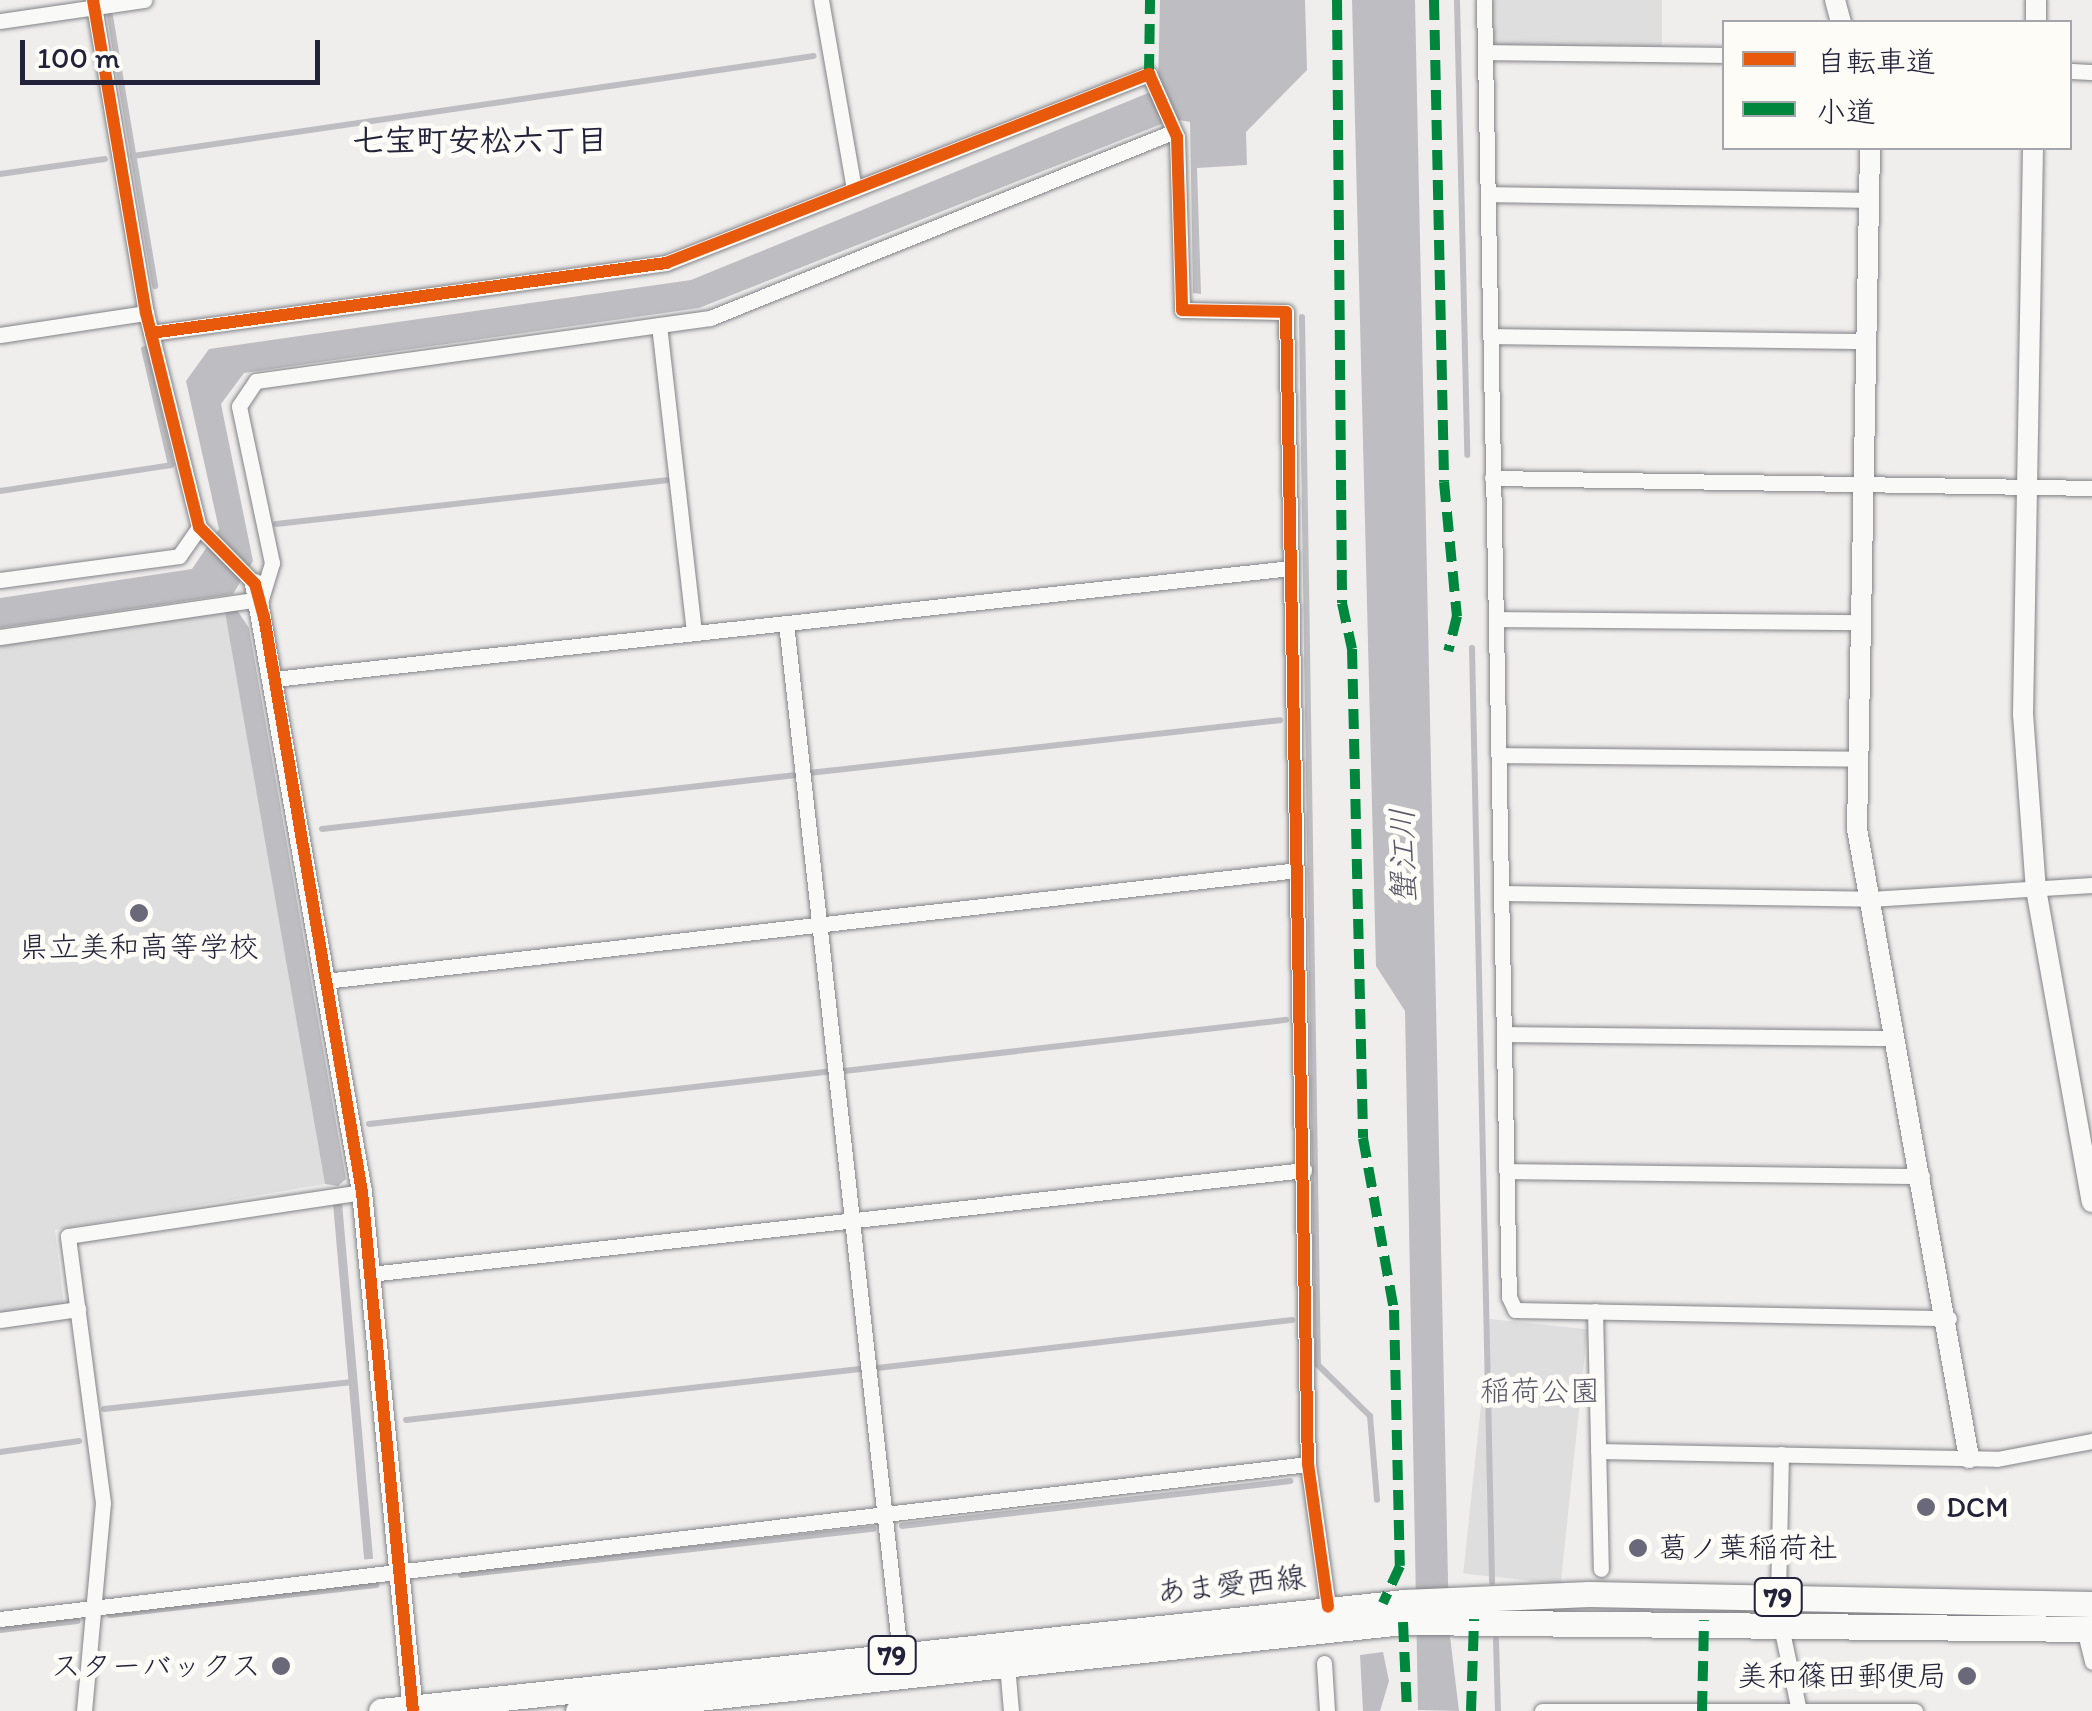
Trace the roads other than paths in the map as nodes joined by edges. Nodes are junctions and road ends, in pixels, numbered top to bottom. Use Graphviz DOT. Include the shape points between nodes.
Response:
graph roads {
  1 [pos="144,0"];
  2 [pos="821,0"];
  3 [pos="1484,0"];
  4 [pos="93,4"];
  5 [pos="0,21"];
  6 [pos="1485,52"];
  7 [pos="1722,55"];
  8 [pos="1171,129"];
  9 [pos="1870,150"];
  10 [pos="2033,150"];
  11 [pos="854,189"];
  12 [pos="1488,194"];
  13 [pos="1870,200"];
  14 [pos="146,314"];
  15 [pos="659,325"];
  16 [pos="151,332"];
  17 [pos="0,335"];
  18 [pos="1493,336"];
  19 [pos="1865,341"];
  20 [pos="1492,478"];
  21 [pos="1861,483"];
  22 [pos="2025,488"];
  23 [pos="2092,488"];
  24 [pos="202,530"];
  25 [pos="1291,568"];
  26 [pos="0,580"];
  27 [pos="258,592"];
  28 [pos="1496,619"];
  29 [pos="1860,622"];
  30 [pos="786,623"];
  31 [pos="694,633"];
  32 [pos="0,637"];
  33 [pos="274,679"];
  34 [pos="1499,755"];
  35 [pos="1858,759"];
  36 [pos="1297,870"];
  37 [pos="2092,885"];
  38 [pos="2036,889"];
  39 [pos="1502,893"];
  40 [pos="1870,899"];
  41 [pos="819,924"];
  42 [pos="325,982"];
  43 [pos="1505,1034"];
  44 [pos="1895,1038"];
  45 [pos="2085,1137"];
  46 [pos="1304,1170"];
  47 [pos="1507,1171"];
  48 [pos="1922,1176"];
  49 [pos="362,1192"];
  50 [pos="2092,1202"];
  51 [pos="852,1220"];
  52 [pos="370,1274"];
  53 [pos="78,1309"];
  54 [pos="1595,1311"];
  55 [pos="1949,1318"];
  56 [pos="0,1320"];
  57 [pos="2092,1441"];
  58 [pos="1598,1451"];
  59 [pos="1781,1454"];
  60 [pos="1969,1458"];
  61 [pos="1308,1464"];
  62 [pos="884,1515"];
  63 [pos="1600,1570"];
  64 [pos="399,1572"];
  65 [pos="2092,1604"];
  66 [pos="1328,1607"];
  67 [pos="93,1609"];
  68 [pos="1779,1610"];
  69 [pos="1404,1612"];
  70 [pos="0,1618"];
  71 [pos="2088,1629"];
  72 [pos="900,1654"];
  73 [pos="2092,1662"];
  74 [pos="1324,1663"];
  75 [pos="1007,1666"];
  76 [pos="680,1706"];
  77 [pos="413,1709"];
  78 [pos="1799,1710"];
  79 [pos="84,1711"];
  80 [pos="381,1711"];
  81 [pos="578,1711"];
  82 [pos="1012,1711"];
  83 [pos="1327,1711"];
  84 [pos="1542,1711"];
  85 [pos="1915,1711"];
  1 -- 4 [label="street"];
  2 -- 11 [label="street"];
  3 -- 6 [label="street"];
  4 -- 5 [label="street"];
  4 -- 14 [label="street"];
  6 -- 7 [label="street"];
  6 -- 12 [label="street"];
  8 -- 11 [label="street" via="1150,74"];
  8 -- 15 [label="street" via="710,318"];
  8 -- 25 [label="street" via="1182,310 1286,312"];
  9 -- 13 [label="street"];
  10 -- 22 [label="street"];
  11 -- 16 [label="street" via="666,263"];
  12 -- 13 [label="street"];
  12 -- 18 [label="street"];
  13 -- 19 [label="street"];
  14 -- 16 [label="street"];
  14 -- 17 [label="street"];
  15 -- 27 [label="street" via="256,381 238,406 272,562"];
  15 -- 31 [label="street"];
  16 -- 24 [label="street"];
  18 -- 19 [label="street"];
  18 -- 20 [label="street"];
  19 -- 21 [label="street"];
  20 -- 21 [label="street"];
  20 -- 28 [label="street"];
  21 -- 22 [label="street"];
  21 -- 29 [label="street"];
  22 -- 23 [label="street"];
  22 -- 38 [label="street" via="2022,714"];
  24 -- 26 [label="street" via="179,556"];
  24 -- 27 [label="street"];
  25 -- 30 [label="street"];
  25 -- 36 [label="street"];
  27 -- 32 [label="street"];
  27 -- 33 [label="street"];
  28 -- 29 [label="street"];
  28 -- 34 [label="street"];
  29 -- 35 [label="street"];
  30 -- 31 [label="street"];
  30 -- 41 [label="street"];
  31 -- 33 [label="street"];
  33 -- 42 [label="street"];
  34 -- 35 [label="street"];
  34 -- 39 [label="street"];
  35 -- 40 [label="street"];
  36 -- 41 [label="street"];
  36 -- 46 [label="street"];
  37 -- 38 [label="street"];
  38 -- 40 [label="street"];
  38 -- 45 [label="street"];
  39 -- 40 [label="street"];
  39 -- 43 [label="street"];
  40 -- 44 [label="street"];
  41 -- 42 [label="street"];
  41 -- 51 [label="street"];
  42 -- 49 [label="street"];
  43 -- 44 [label="street"];
  43 -- 47 [label="street"];
  44 -- 48 [label="street"];
  45 -- 50 [label="street"];
  46 -- 51 [label="street"];
  46 -- 61 [label="street"];
  47 -- 48 [label="street"];
  47 -- 54 [label="street" via="1515,1310"];
  48 -- 55 [label="street"];
  49 -- 52 [label="street"];
  49 -- 53 [label="street" via="68,1236"];
  51 -- 52 [label="street"];
  51 -- 62 [label="street"];
  52 -- 64 [label="street"];
  53 -- 56 [label="street"];
  53 -- 67 [label="street" via="103,1503"];
  54 -- 55 [label="street"];
  54 -- 58 [label="street"];
  55 -- 60 [label="street"];
  57 -- 60 [label="street"];
  58 -- 59 [label="street"];
  58 -- 63 [label="street"];
  59 -- 60 [label="street"];
  59 -- 68 [label="street"];
  61 -- 62 [label="street"];
  61 -- 66 [label="street"];
  62 -- 64 [label="street"];
  62 -- 72 [label="street"];
  64 -- 67 [label="street"];
  64 -- 77 [label="street"];
  65 -- 68 [label="main road, あま愛西線 / 79"];
  66 -- 69 [label="main road, あま愛西線 / 79"];
  66 -- 72 [label="main road, あま愛西線 / 79"];
  67 -- 70 [label="street"];
  67 -- 79 [label="street"];
  68 -- 69 [label="main road, あま愛西線 / 79"];
  68 -- 71 [label="main road, あま愛西線 / 79"];
  68 -- 78 [label="street"];
  69 -- 75 [label="main road, あま愛西線 / 79"];
  71 -- 73 [label="street"];
  72 -- 77 [label="main road, あま愛西線 / 79"];
  74 -- 83 [label="street"];
  75 -- 76 [label="main road, あま愛西線 / 79"];
  75 -- 82 [label="street"];
  76 -- 81 [label="main road, あま愛西線 / 79"];
  77 -- 80 [label="main road, あま愛西線 / 79"];
  78 -- 84 [label="street"];
  78 -- 85 [label="street"];
}
